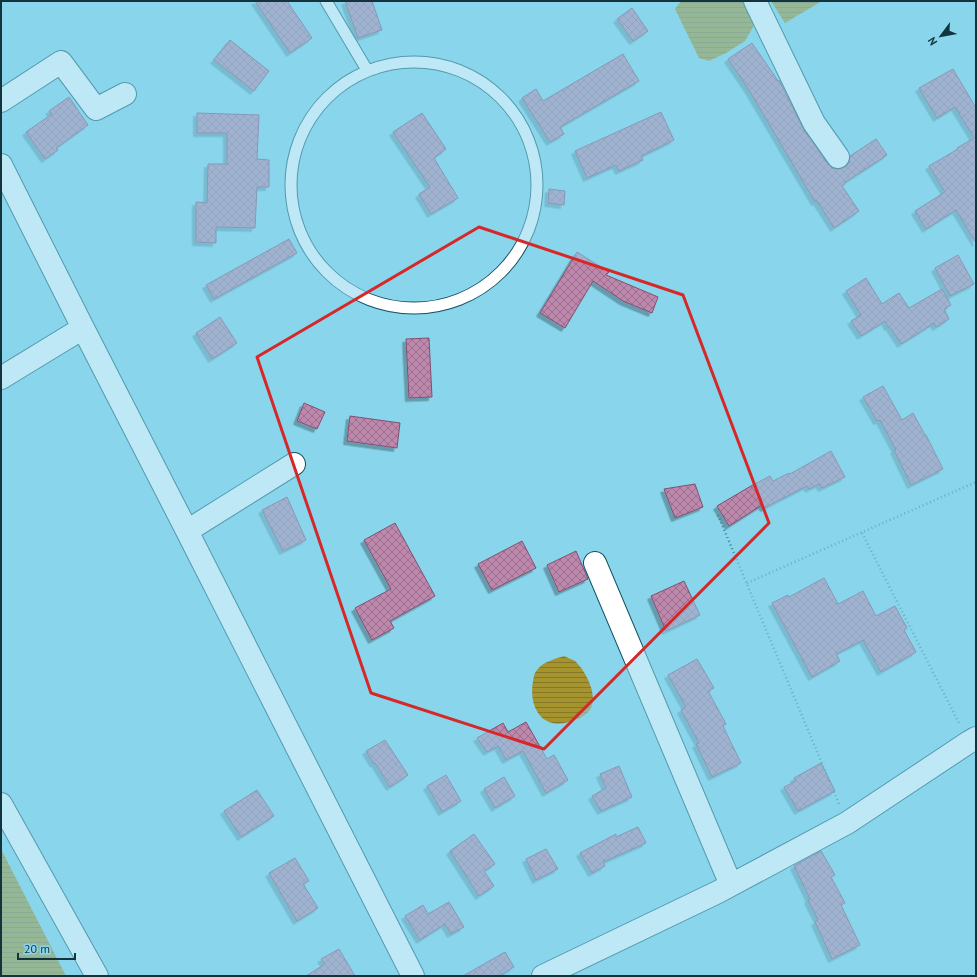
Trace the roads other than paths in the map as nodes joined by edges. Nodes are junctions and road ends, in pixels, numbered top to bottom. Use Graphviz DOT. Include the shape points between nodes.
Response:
graph roads {
  1 [pos="326,1"];
  2 [pos="755,1"];
  3 [pos="367,70"];
  4 [pos="125,94"];
  5 [pos="1,101"];
  6 [pos="838,158"];
  7 [pos="1,165"];
  8 [pos="83,328"];
  9 [pos="1,378"];
  10 [pos="294,464"];
  11 [pos="187,531"];
  12 [pos="595,562"];
  13 [pos="972,740"];
  14 [pos="1,804"];
  15 [pos="731,885"];
  16 [pos="96,976"];
  17 [pos="413,976"];
  18 [pos="543,976"];
  1 -- 3 [label="lane"];
  2 -- 6 [label="street" via="814,123"];
  3 -- 3 [label="lane" via="404,61 423,61 461,70 478,79 508,104 528,138 537,175 537,195 528,232 508,265 479,290 461,299 424,308 404,308 367,299 350,290 320,265 300,232 291,194 291,174 300,137 320,104 349,79"];
  4 -- 5 [label="street" via="96,109 61,62"];
  7 -- 8 [label="street"];
  8 -- 9 [label="street"];
  8 -- 11 [label="street"];
  10 -- 11 [label="street"];
  11 -- 17 [label="street"];
  12 -- 15 [label="street"];
  13 -- 15 [label="street" via="847,823"];
  14 -- 16 [label="street"];
  15 -- 18 [label="street"];
}
